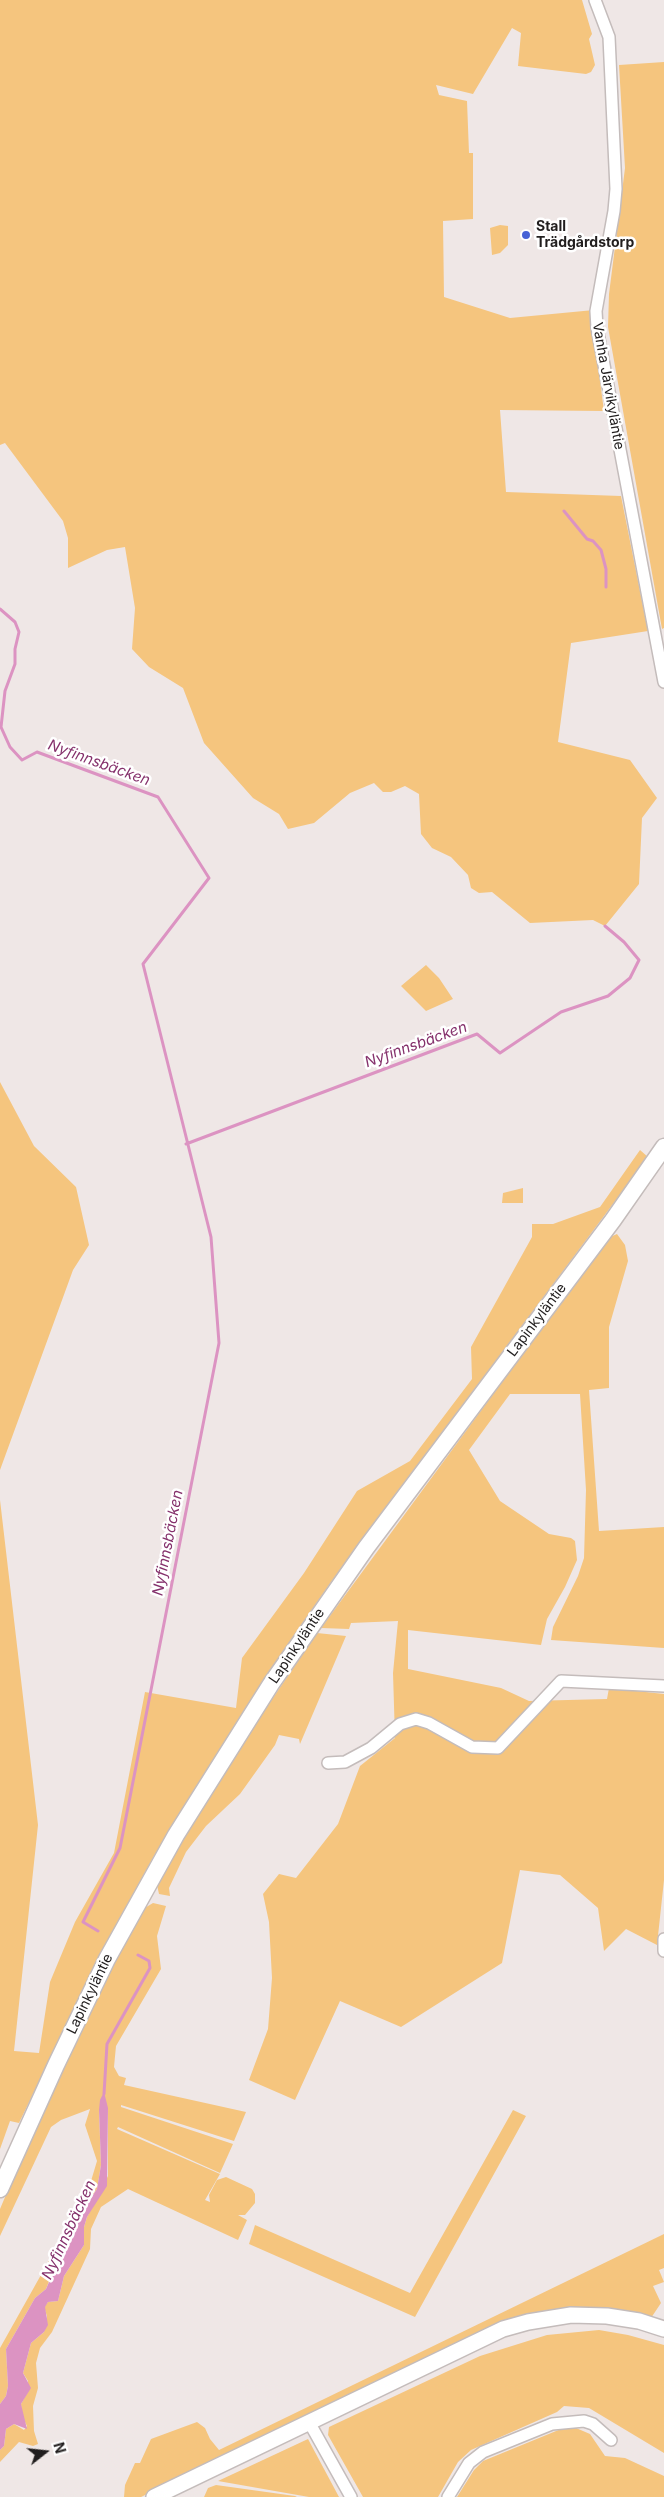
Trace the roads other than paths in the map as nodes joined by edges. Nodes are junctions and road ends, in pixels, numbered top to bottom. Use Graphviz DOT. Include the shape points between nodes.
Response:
graph roads {
  1 [pos="595,0"];
  2 [pos="664,682"];
  3 [pos="664,1146"];
  4 [pos="664,1686"];
  5 [pos="328,1763"];
  6 [pos="664,1939"];
  7 [pos="664,1951"];
  8 [pos="0,2189"];
  9 [pos="664,2329"];
  10 [pos="309,2422"];
  11 [pos="611,2440"];
  12 [pos="154,2497"];
  13 [pos="351,2497"];
  14 [pos="448,2497"];
  1 -- 2 [label="street, Vanha Järvikyläntie" via="609,37 616,189 596,311 597,328"];
  3 -- 8 [label="main road, Lapinkyläntie" via="366,1548 271,1684 176,1834 107,1959"];
  4 -- 5 [label="street" via="561,1681 498,1748 472,1747 429,1723 416,1720 400,1724 371,1748 345,1762"];
  6 -- 7 [label="street"];
  9 -- 10 [label="street" via="639,2321 571,2314 528,2322 503,2329"];
  10 -- 12 [label="street"];
  10 -- 13 [label="street"];
  11 -- 14 [label="street" via="593,2424 584,2421 552,2424 483,2452 469,2464"];
}
